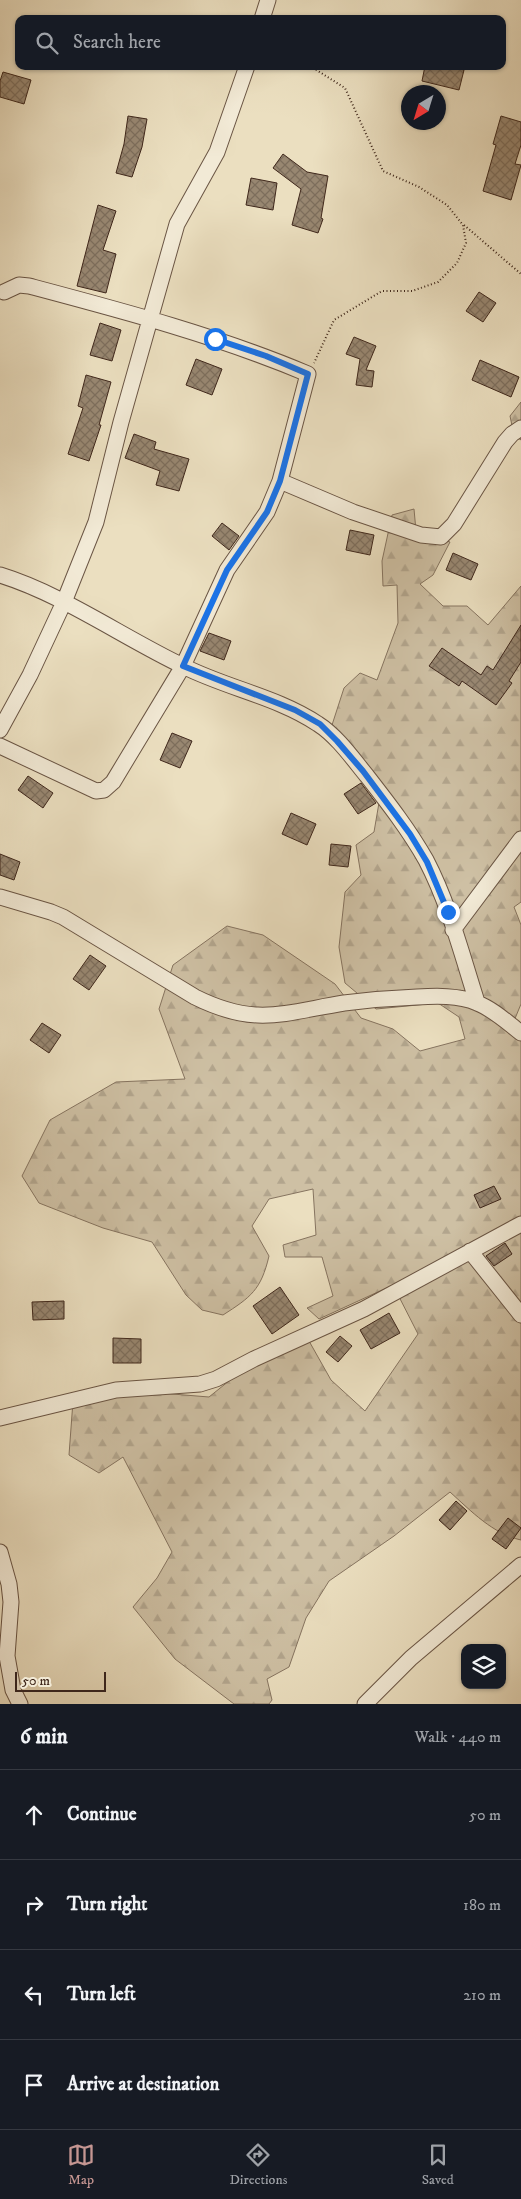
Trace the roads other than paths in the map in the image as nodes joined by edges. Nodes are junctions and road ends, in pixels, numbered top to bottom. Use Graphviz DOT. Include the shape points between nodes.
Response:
graph roads {
  1 [pos="268,0"];
  2 [pos="263,15"];
  3 [pos="245,70"];
  4 [pos="4,292"];
  5 [pos="150,318"];
  6 [pos="521,428"];
  7 [pos="280,481"];
  8 [pos="0,575"];
  9 [pos="64,602"];
  10 [pos="183,666"];
  11 [pos="0,730"];
  12 [pos="0,746"];
  13 [pos="521,839"];
  14 [pos="0,897"];
  15 [pos="453,930"];
  16 [pos="477,1002"];
  17 [pos="521,1033"];
  18 [pos="521,1224"];
  19 [pos="470,1251"];
  20 [pos="521,1315"];
  21 [pos="0,1418"];
  22 [pos="0,1552"];
  23 [pos="521,1565"];
  24 [pos="20,1704"];
  25 [pos="365,1704"];
  1 -- 2 [label="street"];
  3 -- 5 [label="street" via="217,152 177,224"];
  4 -- 5 [label="street" via="19,285 29,286"];
  5 -- 7 [label="street" via="266,356 308,374"];
  5 -- 9 [label="street" via="96,522"];
  6 -- 7 [label="street" via="505,442 454,524 441,537 421,535 353,512"];
  7 -- 10 [label="street" via="260,525 222,578"];
  8 -- 9 [label="street"];
  9 -- 10 [label="street"];
  9 -- 11 [label="street"];
  10 -- 12 [label="street" via="104,790 84,787"];
  10 -- 15 [label="street" via="295,710 320,724 363,771 410,834 427,862"];
  13 -- 15 [label="street"];
  14 -- 16 [label="street" via="57,915 196,997 244,1014 281,1015 389,998 439,996"];
  15 -- 16 [label="street"];
  16 -- 17 [label="street"];
  18 -- 19 [label="street"];
  19 -- 20 [label="street"];
  19 -- 21 [label="street" via="364,1309 263,1354 216,1379 200,1384 116,1390"];
  22 -- 24 [label="street" via="9,1584 7,1656 13,1690"];
  23 -- 25 [label="street" via="411,1658"];
}
